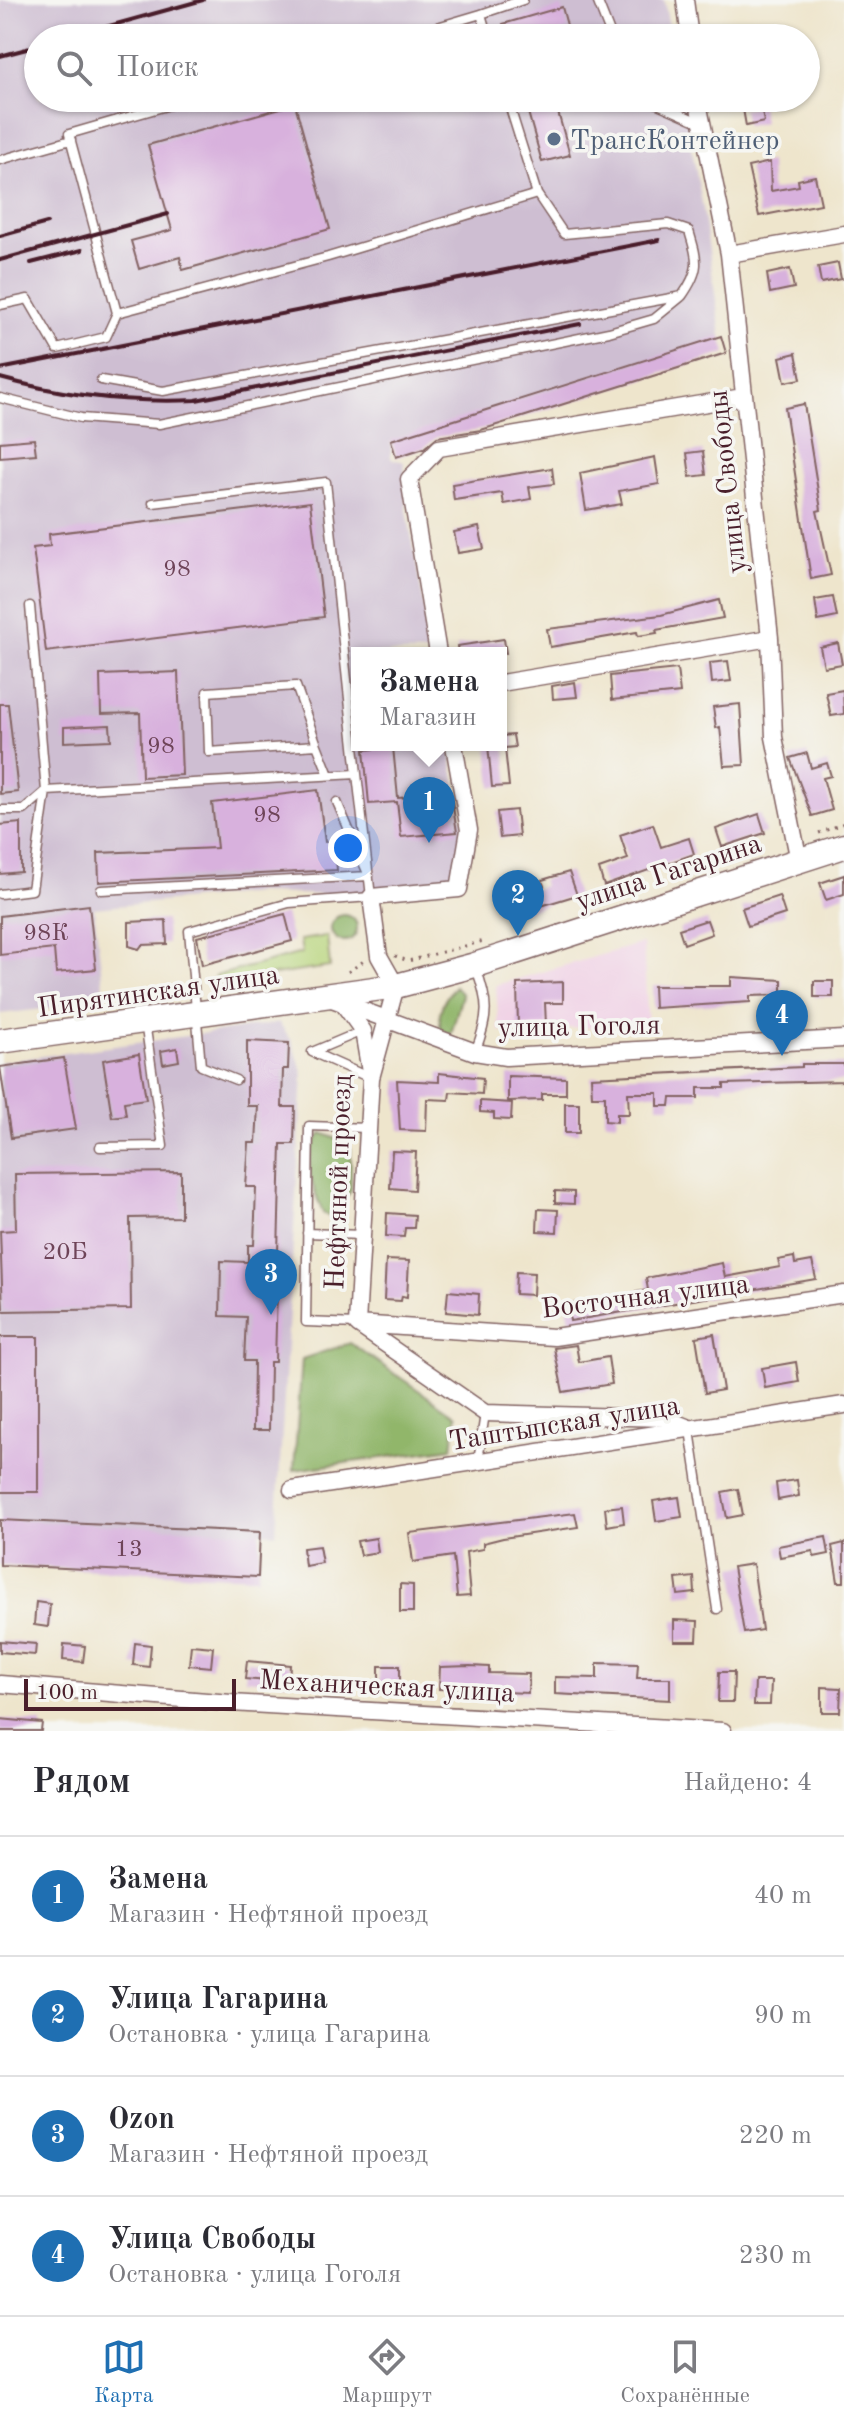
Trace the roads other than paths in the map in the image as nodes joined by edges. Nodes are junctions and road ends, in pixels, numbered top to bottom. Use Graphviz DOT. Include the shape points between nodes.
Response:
graph roads {
  1 [pos="523,0"];
  2 [pos="597,0"];
  3 [pos="685,0"];
  4 [pos="481,14"];
  5 [pos="447,24"];
  6 [pos="484,24"];
  7 [pos="606,24"];
  8 [pos="688,24"];
  9 [pos="145,112"];
  10 [pos="511,112"];
  11 [pos="676,112"];
  12 [pos="698,112"];
  13 [pos="699,122"];
  14 [pos="71,140"];
  15 [pos="0,160"];
  16 [pos="537,194"];
  17 [pos="844,234"];
  18 [pos="729,254"];
  19 [pos="682,296"];
  20 [pos="0,305"];
  21 [pos="117,313"];
  22 [pos="101,380"];
  23 [pos="743,397"];
  24 [pos="0,398"];
  25 [pos="153,503"];
  26 [pos="30,606"];
  27 [pos="770,638"];
  28 [pos="437,647"];
  29 [pos="507,682"];
  30 [pos="351,717"];
  31 [pos="317,745"];
  32 [pos="355,751"];
  33 [pos="455,751"];
  34 [pos="357,774"];
  35 [pos="329,775"];
  36 [pos="46,791"];
  37 [pos="337,802"];
  38 [pos="0,810"];
  39 [pos="844,846"];
  40 [pos="799,861"];
  41 [pos="369,876"];
  42 [pos="101,890"];
  43 [pos="0,894"];
  44 [pos="371,897"];
  45 [pos="475,965"];
  46 [pos="396,986"];
  47 [pos="334,1000"];
  48 [pos="195,1014"];
  49 [pos="389,1019"];
  50 [pos="145,1021"];
  51 [pos="363,1031"];
  52 [pos="844,1039"];
  53 [pos="0,1041"];
  54 [pos="475,1052"];
  55 [pos="371,1078"];
  56 [pos="236,1080"];
  57 [pos="368,1128"];
  58 [pos="100,1147"];
  59 [pos="307,1233"];
  60 [pos="362,1235"];
  61 [pos="844,1294"];
  62 [pos="357,1324"];
  63 [pos="844,1405"];
  64 [pos="485,1413"];
  65 [pos="690,1429"];
  66 [pos="478,1461"];
  67 [pos="292,1490"];
  68 [pos="717,1609"];
  69 [pos="0,1684"];
  70 [pos="723,1731"];
  1 -- 4 [label="lane"];
  2 -- 7 [label="lane"];
  3 -- 8 [label="street"];
  4 -- 5 [label="lane"];
  4 -- 6 [label="lane"];
  9 -- 14 [label="lane" via="69,134"];
  10 -- 16 [label="lane"];
  11 -- 13 [label="lane"];
  12 -- 13 [label="street, улица Свободы"];
  13 -- 18 [label="street, улица Свободы"];
  14 -- 15 [label="lane"];
  14 -- 21 [label="lane"];
  16 -- 19 [label="lane" via="564,234 668,224 689,231 698,258 695,278"];
  16 -- 21 [label="lane"];
  17 -- 18 [label="street"];
  18 -- 23 [label="street, улица Свободы"];
  19 -- 22 [label="lane" via="163,391"];
  19 -- 24 [label="lane" via="654,319 609,332 159,424 81,418"];
  20 -- 21 [label="lane" via="28,299 57,349 106,337"];
  23 -- 27 [label="street, улица Свободы"];
  23 -- 28 [label="street" via="439,448 409,479"];
  25 -- 30 [label="lane" via="326,482"];
  26 -- 36 [label="lane"];
  27 -- 29 [label="street"];
  27 -- 40 [label="street, улица Свободы" via="774,737"];
  31 -- 31 [label="lane" via="209,752 207,692 296,686"];
  31 -- 35 [label="lane"];
  32 -- 34 [label="lane"];
  33 -- 44 [label="street" via="469,830 459,889"];
  34 -- 35 [label="lane"];
  34 -- 41 [label="lane"];
  35 -- 36 [label="lane"];
  36 -- 38 [label="lane" via="24,810"];
  36 -- 43 [label="lane" via="32,890"];
  37 -- 41 [label="lane"];
  39 -- 40 [label="street, улица Гагарина"];
  40 -- 45 [label="street, улица Гагарина"];
  41 -- 42 [label="lane"];
  41 -- 44 [label="lane"];
  44 -- 46 [label="street" via="379,956"];
  44 -- 48 [label="lane" via="289,903 189,931"];
  45 -- 46 [label="street, улица Гагарина"];
  45 -- 54 [label="lane" via="487,1021"];
  46 -- 47 [label="street, улица Гагарина"];
  46 -- 49 [label="street"];
  47 -- 48 [label="street, Пирятинская улица"];
  47 -- 49 [label="street, улица Гоголя"];
  47 -- 51 [label="street, Нефтяной проезд"];
  48 -- 50 [label="street, Пирятинская улица"];
  48 -- 56 [label="lane" via="201,1066"];
  49 -- 54 [label="street, улица Гоголя"];
  49 -- 55 [label="street" via="378,1041"];
  50 -- 53 [label="street, Пирятинская улица"];
  50 -- 58 [label="lane" via="163,1146"];
  51 -- 55 [label="street, Нефтяной проезд"];
  51 -- 55 [label="lane" via="312,1052"];
  52 -- 54 [label="street, улица Гоголя" via="506,1057"];
  55 -- 57 [label="street, Нефтяной проезд"];
  57 -- 59 [label="lane" via="309,1126"];
  57 -- 60 [label="street, Нефтяной проезд"];
  59 -- 60 [label="lane"];
  59 -- 62 [label="lane" via="306,1322"];
  60 -- 62 [label="street, Нефтяной проезд"];
  61 -- 62 [label="street, Восточная улица" via="554,1337"];
  62 -- 64 [label="street"];
  63 -- 65 [label="street, Таштыпская улица"];
  64 -- 65 [label="street" via="664,1418"];
  64 -- 66 [label="lane"];
  65 -- 66 [label="street, Таштыпская улица"];
  65 -- 68 [label="lane"];
  66 -- 67 [label="street, Таштыпская улица"];
  69 -- 70 [label="street, Механическая улица"];
}
